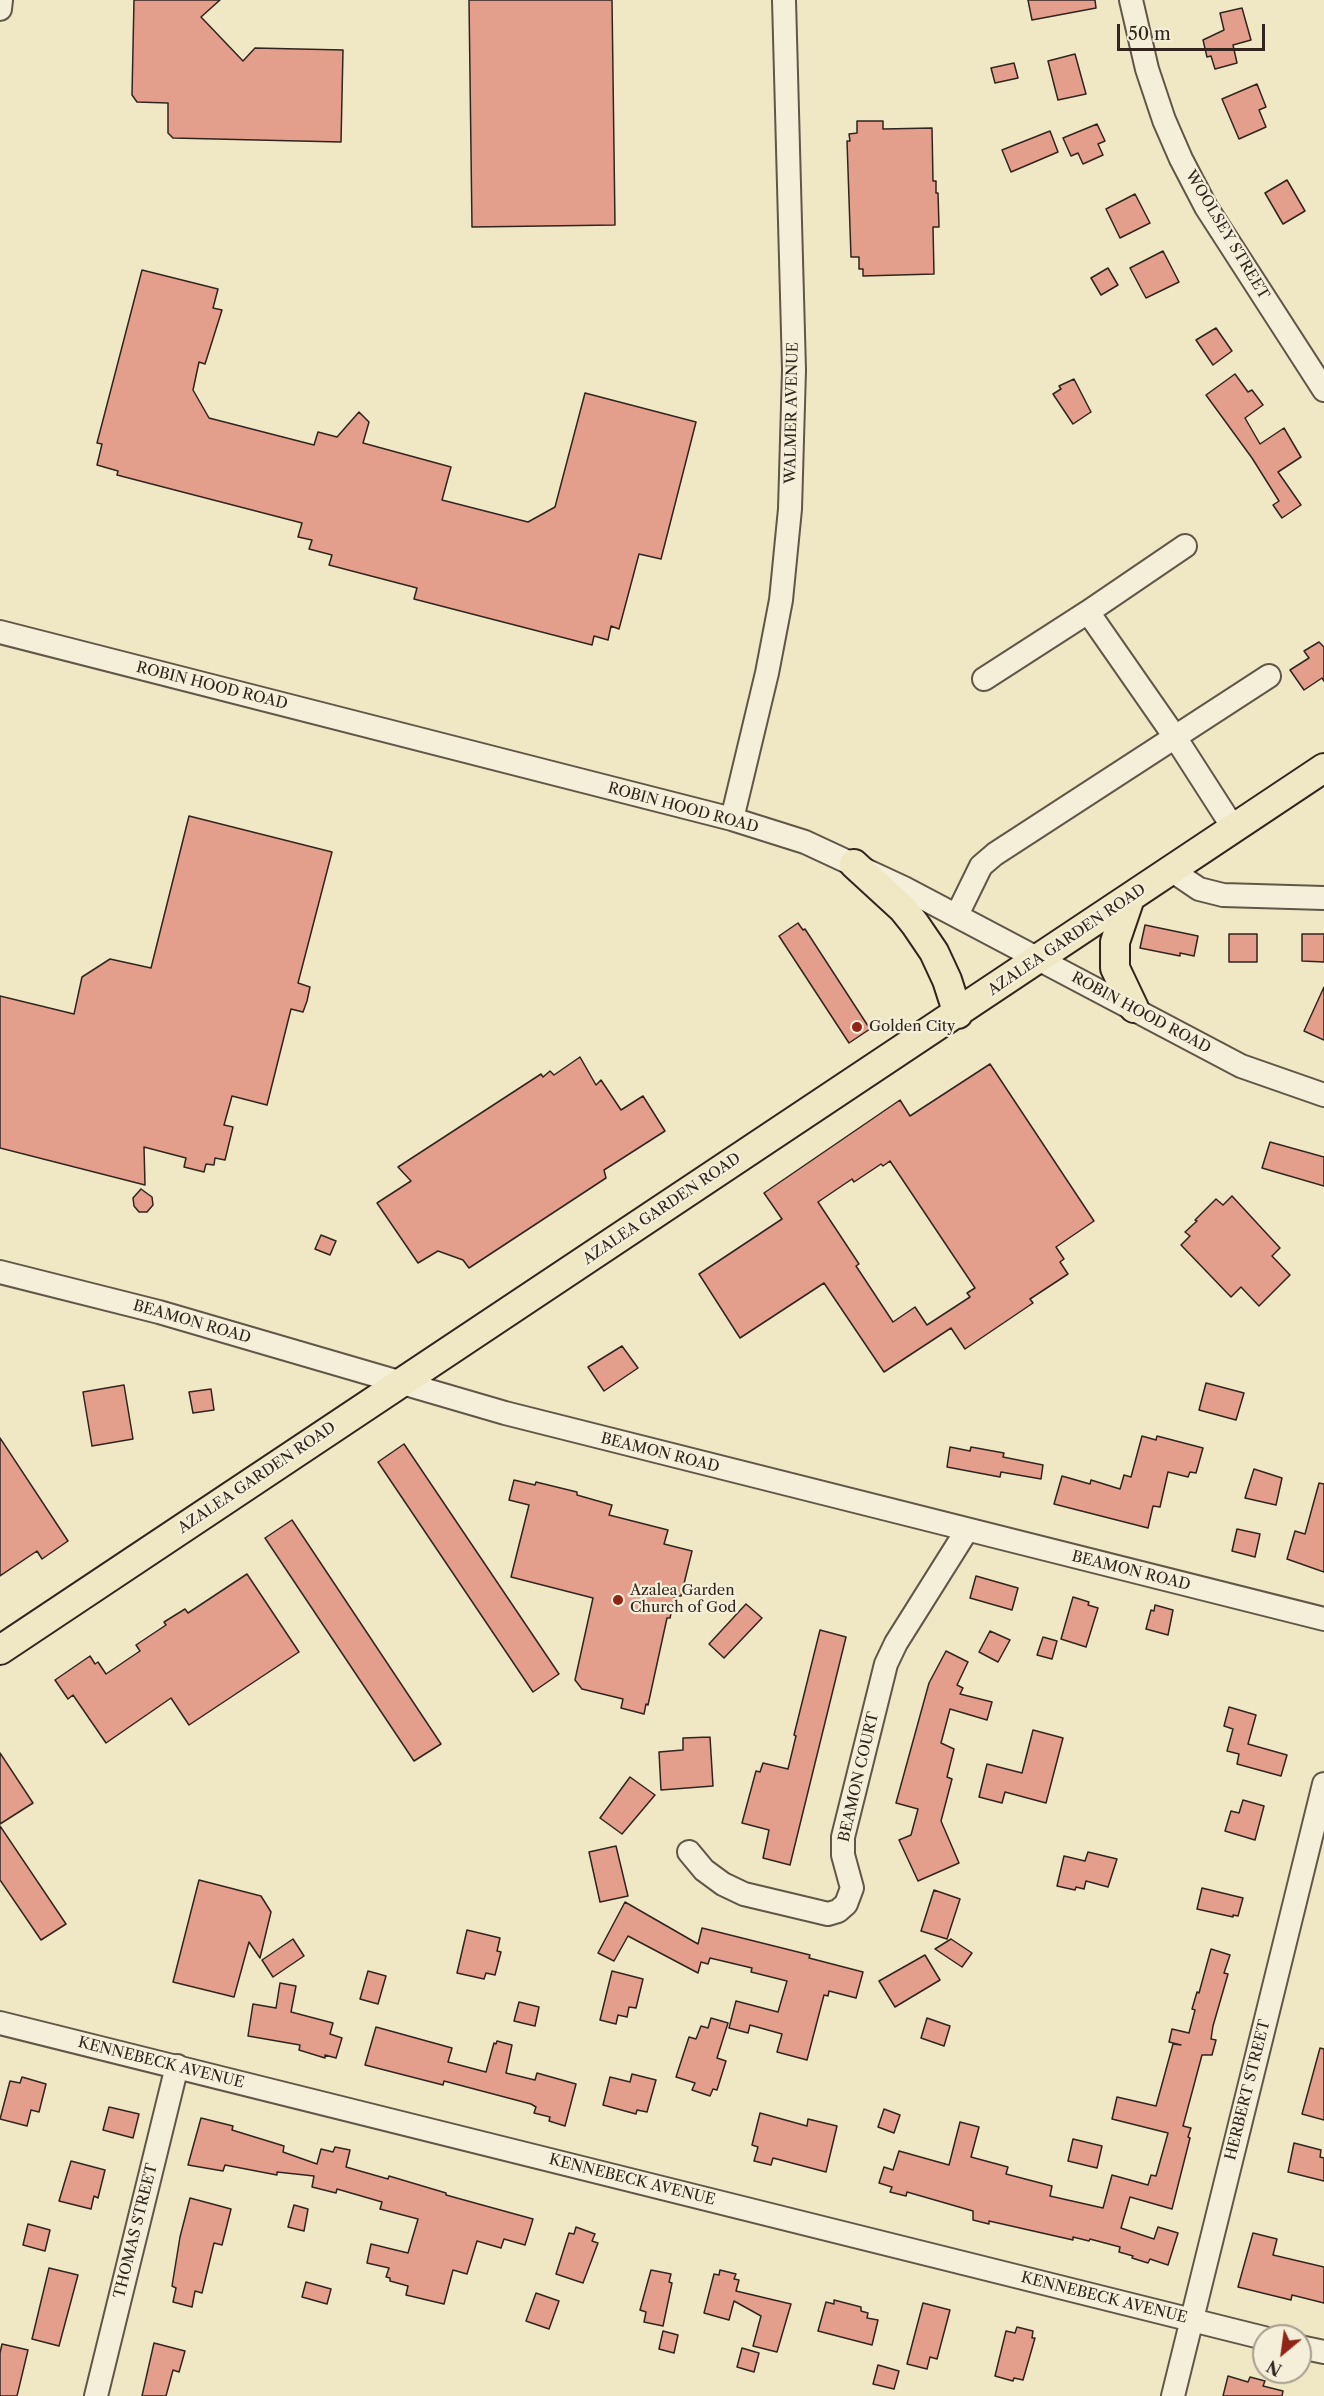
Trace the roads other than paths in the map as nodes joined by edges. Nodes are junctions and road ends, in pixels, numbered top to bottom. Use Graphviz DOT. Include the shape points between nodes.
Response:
graph roads {
  1 [pos="1,0"];
  2 [pos="784,0"];
  3 [pos="1131,0"];
  4 [pos="0,9"];
  5 [pos="1324,390"];
  6 [pos="1185,546"];
  7 [pos="1088,612"];
  8 [pos="0,632"];
  9 [pos="1269,676"];
  10 [pos="984,679"];
  11 [pos="1175,737"];
  12 [pos="1324,768"];
  13 [pos="732,819"];
  14 [pos="1234,829"];
  15 [pos="854,864"];
  16 [pos="1172,870"];
  17 [pos="1130,898"];
  18 [pos="1324,898"];
  19 [pos="957,915"];
  20 [pos="1040,958"];
  21 [pos="1134,1008"];
  22 [pos="958,1014"];
  23 [pos="1324,1095"];
  24 [pos="0,1272"];
  25 [pos="400,1383"];
  26 [pos="967,1530"];
  27 [pos="1324,1619"];
  28 [pos="0,1650"];
  29 [pos="1324,1784"];
  30 [pos="689,1852"];
  31 [pos="0,2023"];
  32 [pos="177,2067"];
  33 [pos="1192,2320"];
  34 [pos="1252,2335"];
  35 [pos="96,2396"];
  36 [pos="1173,2396"];
  1 -- 4 [label="street"];
  2 -- 13 [label="street, WALMER AVENUE" via="794,370 790,509 781,600"];
  3 -- 5 [label="street, WOOLSEY STREET" via="1147,69 1181,159 1206,207"];
  6 -- 7 [label="street"];
  7 -- 10 [label="street"];
  7 -- 11 [label="street"];
  8 -- 13 [label="street, ROBIN HOOD ROAD"];
  9 -- 11 [label="street"];
  11 -- 14 [label="street"];
  11 -- 19 [label="street" via="995,854 981,867"];
  12 -- 14 [label="main road, AZALEA GARDEN ROAD"];
  13 -- 15 [label="street, ROBIN HOOD ROAD" via="806,842"];
  14 -- 16 [label="main road, AZALEA GARDEN ROAD"];
  15 -- 19 [label="street, ROBIN HOOD ROAD"];
  15 -- 22 [label="main road" via="915,924 947,980"];
  16 -- 17 [label="main road, AZALEA GARDEN ROAD"];
  16 -- 18 [label="street" via="1199,889 1223,895"];
  17 -- 20 [label="main road, AZALEA GARDEN ROAD"];
  17 -- 21 [label="main road" via="1115,942 1115,968"];
  19 -- 20 [label="street, ROBIN HOOD ROAD"];
  20 -- 21 [label="street, ROBIN HOOD ROAD"];
  20 -- 22 [label="main road, AZALEA GARDEN ROAD"];
  21 -- 23 [label="street, ROBIN HOOD ROAD" via="1241,1066"];
  22 -- 25 [label="main road, AZALEA GARDEN ROAD"];
  24 -- 25 [label="street, BEAMON ROAD" via="159,1312"];
  25 -- 26 [label="street, BEAMON ROAD"];
  25 -- 28 [label="main road, AZALEA GARDEN ROAD"];
  26 -- 27 [label="street, BEAMON ROAD"];
  26 -- 30 [label="street, BEAMON COURT" via="886,1664 843,1837 843,1855 852,1888 846,1904 828,1914 744,1894 704,1870"];
  29 -- 33 [label="street, HERBERT STREET"];
  31 -- 32 [label="street, KENNEBECK AVENUE"];
  32 -- 33 [label="street, KENNEBECK AVENUE"];
  32 -- 35 [label="street, THOMAS STREET"];
  33 -- 34 [label="street, KENNEBECK AVENUE"];
  33 -- 36 [label="street, HERBERT STREET"];
}
